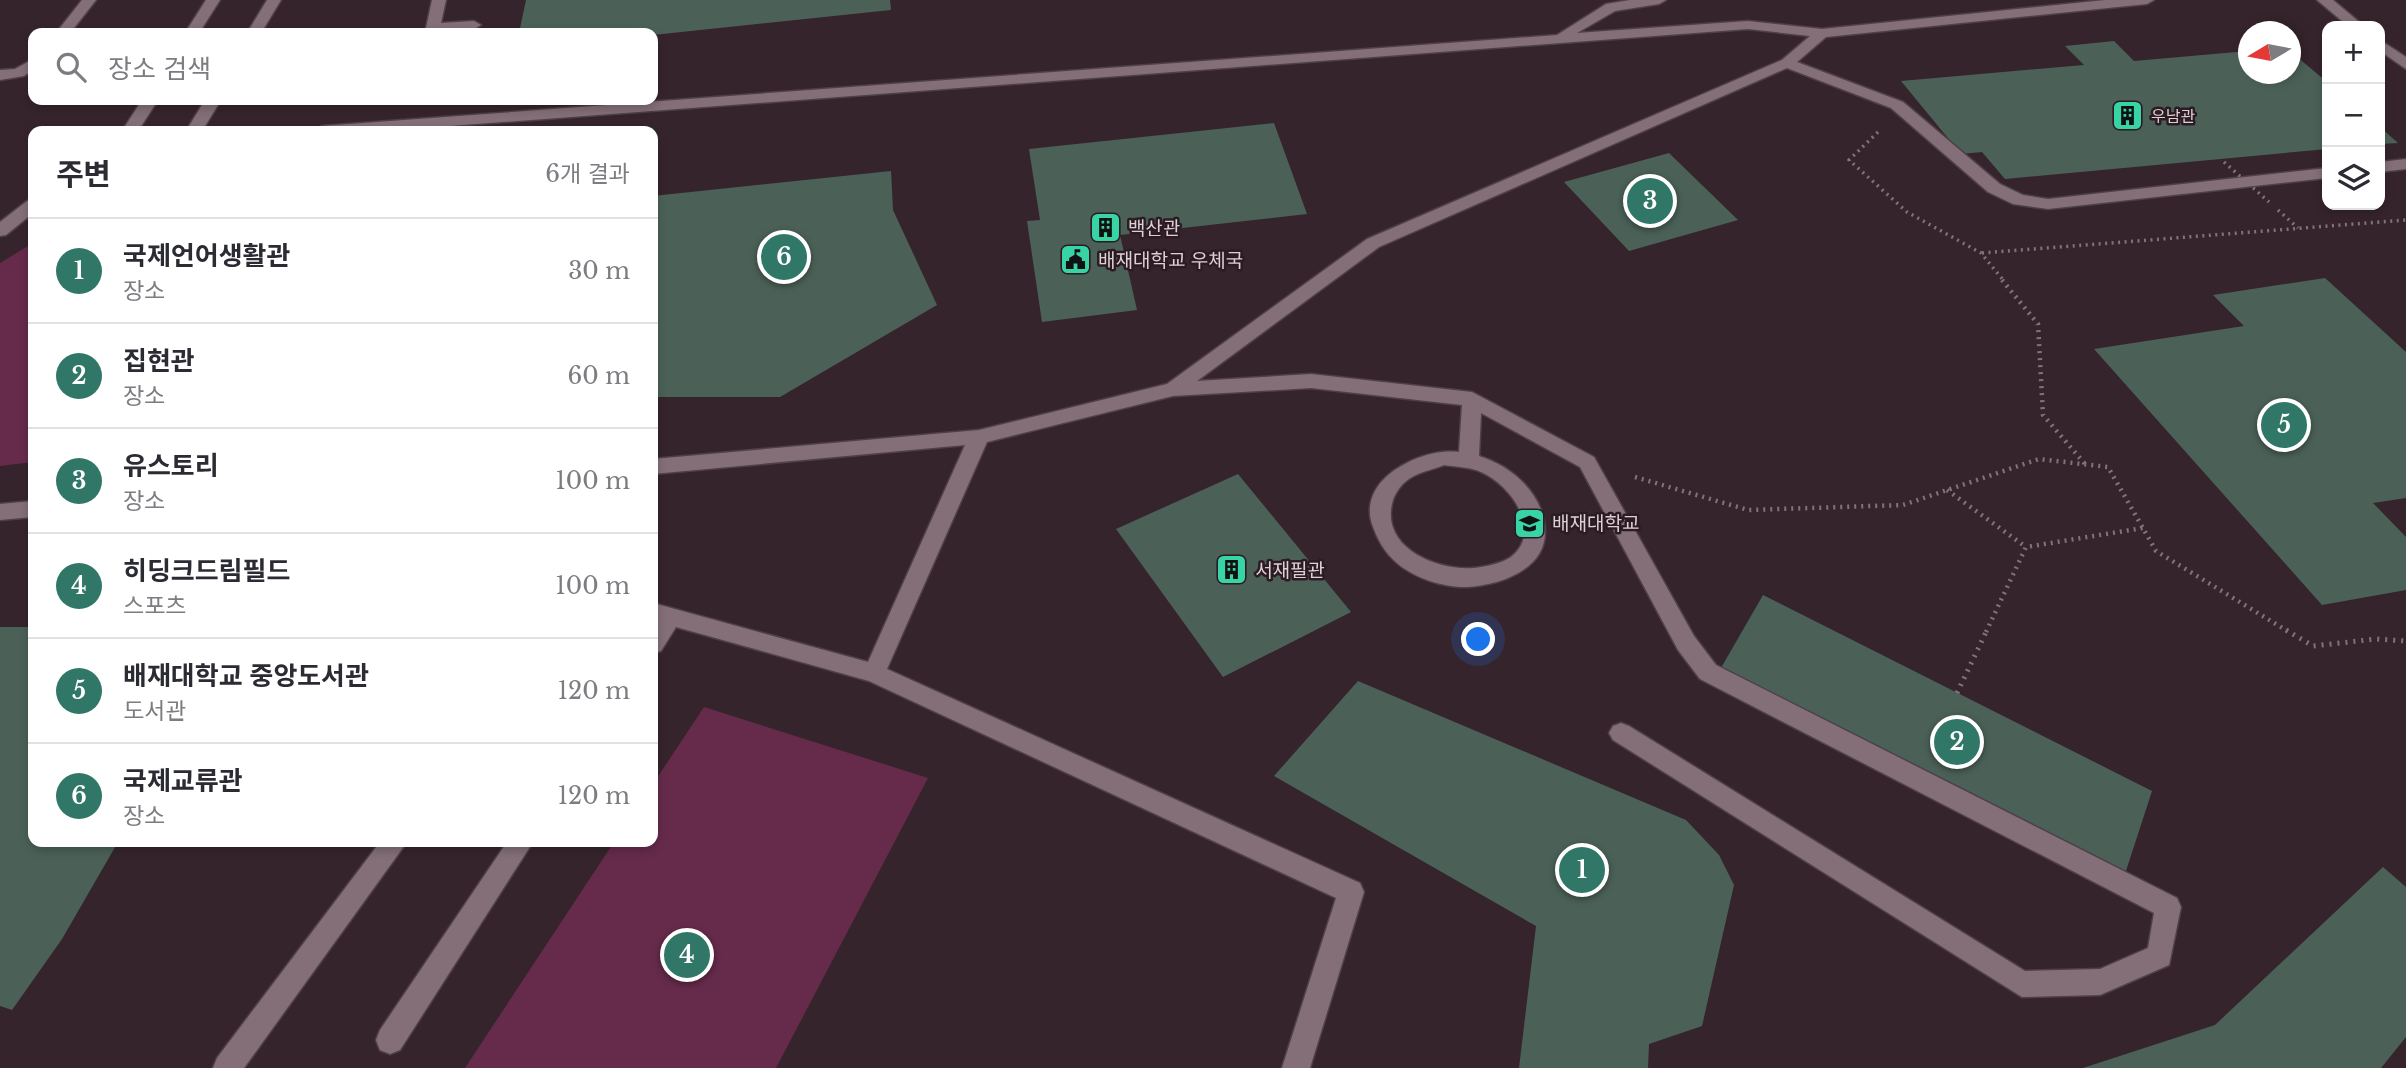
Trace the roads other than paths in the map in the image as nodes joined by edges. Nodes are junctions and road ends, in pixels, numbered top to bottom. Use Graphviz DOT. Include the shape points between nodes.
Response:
graph roads {
  1 [pos="89,0"];
  2 [pos="214,0"];
  3 [pos="274,0"];
  4 [pos="439,0"];
  5 [pos="1659,0"];
  6 [pos="2147,0"];
  7 [pos="2324,0"];
  8 [pos="2351,21"];
  9 [pos="474,25"];
  10 [pos="67,28"];
  11 [pos="195,28"];
  12 [pos="257,28"];
  13 [pos="1822,33"];
  14 [pos="1558,38"];
  15 [pos="2385,48"];
  16 [pos="1787,63"];
  17 [pos="2406,64"];
  18 [pos="28,67"];
  19 [pos="0,75"];
  20 [pos="147,105"];
  21 [pos="210,105"];
  22 [pos="658,105"];
  23 [pos="658,105"];
  24 [pos="443,121"];
  25 [pos="133,126"];
  26 [pos="197,126"];
  27 [pos="382,126"];
  28 [pos="430,126"];
  29 [pos="2406,164"];
  30 [pos="2385,166"];
  31 [pos="2322,174"];
  32 [pos="28,209"];
  33 [pos="0,231"];
  34 [pos="1173,388"];
  35 [pos="1472,399"];
  36 [pos="979,437"];
  37 [pos="1469,460"];
  38 [pos="658,466"];
  39 [pos="28,509"];
  40 [pos="0,512"];
  41 [pos="662,614"];
  42 [pos="874,673"];
  43 [pos="1622,733"];
  44 [pos="391,847"];
  45 [pos="518,847"];
  46 [pos="390,1040"];
  47 [pos="227,1068"];
  48 [pos="1296,1068"];
  1 -- 10 [label="lane"];
  2 -- 11 [label="lane"];
  3 -- 12 [label="lane"];
  4 -- 9 [label="lane" via="433,28"];
  5 -- 14 [label="lane" via="1611,7"];
  6 -- 13 [label="lane"];
  7 -- 8 [label="lane"];
  13 -- 14 [label="lane" via="1748,24"];
  13 -- 16 [label="lane"];
  14 -- 23 [label="lane"];
  15 -- 17 [label="lane"];
  16 -- 31 [label="lane" via="1897,105 1994,188 2019,200 2048,204"];
  16 -- 34 [label="lane" via="1373,243"];
  18 -- 19 [label="lane"];
  20 -- 25 [label="lane"];
  21 -- 26 [label="lane"];
  22 -- 24 [label="lane"];
  24 -- 27 [label="lane"];
  24 -- 28 [label="lane"];
  29 -- 30 [label="lane"];
  32 -- 33 [label="lane"];
  34 -- 35 [label="lane" via="1311,381"];
  34 -- 36 [label="lane"];
  35 -- 37 [label="lane"];
  35 -- 43 [label="lane" via="1587,462 1686,643 1708,672 2168,907 2160,956 2100,982 2022,985"];
  36 -- 38 [label="lane"];
  36 -- 42 [label="lane"];
  37 -- 37 [label="lane" via="1444,458 1399,473 1385,488 1378,506 1381,527 1391,546 1410,563 1433,574 1486,578 1509,569 1526,555 1535,537 1535,518 1513,482 1493,468"];
  39 -- 40 [label="lane"];
  41 -- 42 [label="lane"];
  42 -- 48 [label="lane" via="1351,892"];
  44 -- 47 [label="lane"];
  45 -- 46 [label="lane"];
}
